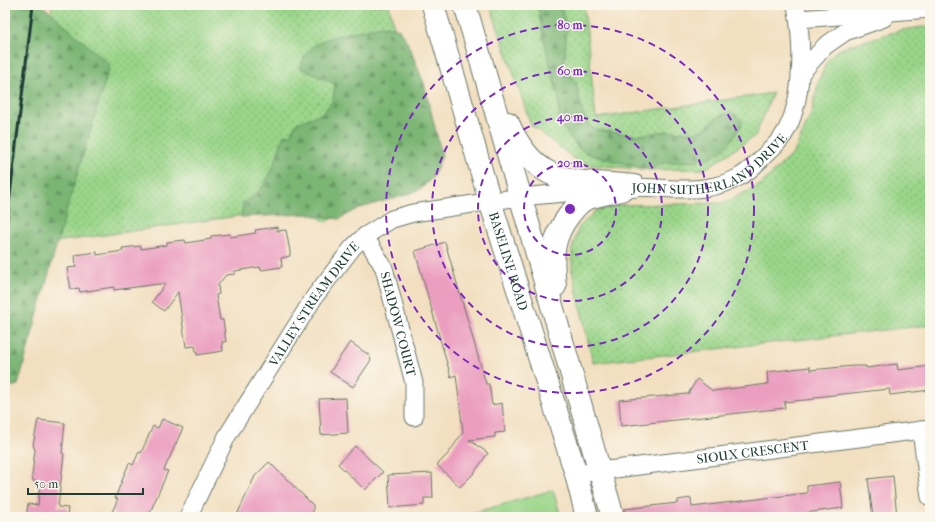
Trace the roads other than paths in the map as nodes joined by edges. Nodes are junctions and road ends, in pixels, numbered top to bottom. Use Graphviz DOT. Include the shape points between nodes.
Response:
graph roads {
  1 [pos="433,5"];
  2 [pos="465,5"];
  3 [pos="930,9"];
  4 [pos="797,12"];
  5 [pos="899,12"];
  6 [pos="481,59"];
  7 [pos="800,74"];
  8 [pos="634,186"];
  9 [pos="520,197"];
  10 [pos="490,202"];
  11 [pos="365,236"];
  12 [pos="562,345"];
  13 [pos="414,417"];
  14 [pos="926,429"];
  15 [pos="600,470"];
  16 [pos="576,474"];
  17 [pos="930,497"];
  18 [pos="188,517"];
  19 [pos="587,517"];
  20 [pos="613,517"];
  1 -- 10 [label="main road, BASELINE ROAD"];
  2 -- 6 [label="main road, BASELINE ROAD"];
  3 -- 5 [label="street, JOHN SUTHERLAND DRIVE"];
  4 -- 5 [label="street, JOHN SUTHERLAND DRIVE"];
  4 -- 7 [label="street, JOHN SUTHERLAND DRIVE"];
  5 -- 7 [label="street, JOHN SUTHERLAND DRIVE" via="845,32 825,46"];
  6 -- 8 [label="main road" via="518,143 530,160 550,174 563,179"];
  6 -- 9 [label="main road, BASELINE ROAD"];
  7 -- 8 [label="street, JOHN SUTHERLAND DRIVE" via="795,108 783,136 749,172 729,182 704,188 672,190"];
  8 -- 9 [label="street, JOHN SUTHERLAND DRIVE"];
  8 -- 12 [label="main road" via="584,200 572,210 559,229 553,263"];
  9 -- 10 [label="street, VALLEY STREAM DRIVE"];
  9 -- 12 [label="main road, BASELINE ROAD"];
  10 -- 11 [label="street, VALLEY STREAM DRIVE" via="413,213 392,219"];
  10 -- 16 [label="main road, BASELINE ROAD"];
  11 -- 13 [label="street, SHADOW COURT" via="384,268 414,383"];
  11 -- 18 [label="street, VALLEY STREAM DRIVE" via="353,247 315,296 226,436"];
  12 -- 15 [label="main road, BASELINE ROAD"];
  14 -- 15 [label="street, SIOUX CRESCENT"];
  14 -- 17 [label="street"];
  15 -- 16 [label="street, SIOUX CRESCENT"];
  15 -- 20 [label="main road, BASELINE ROAD"];
  16 -- 19 [label="main road, BASELINE ROAD"];
}
